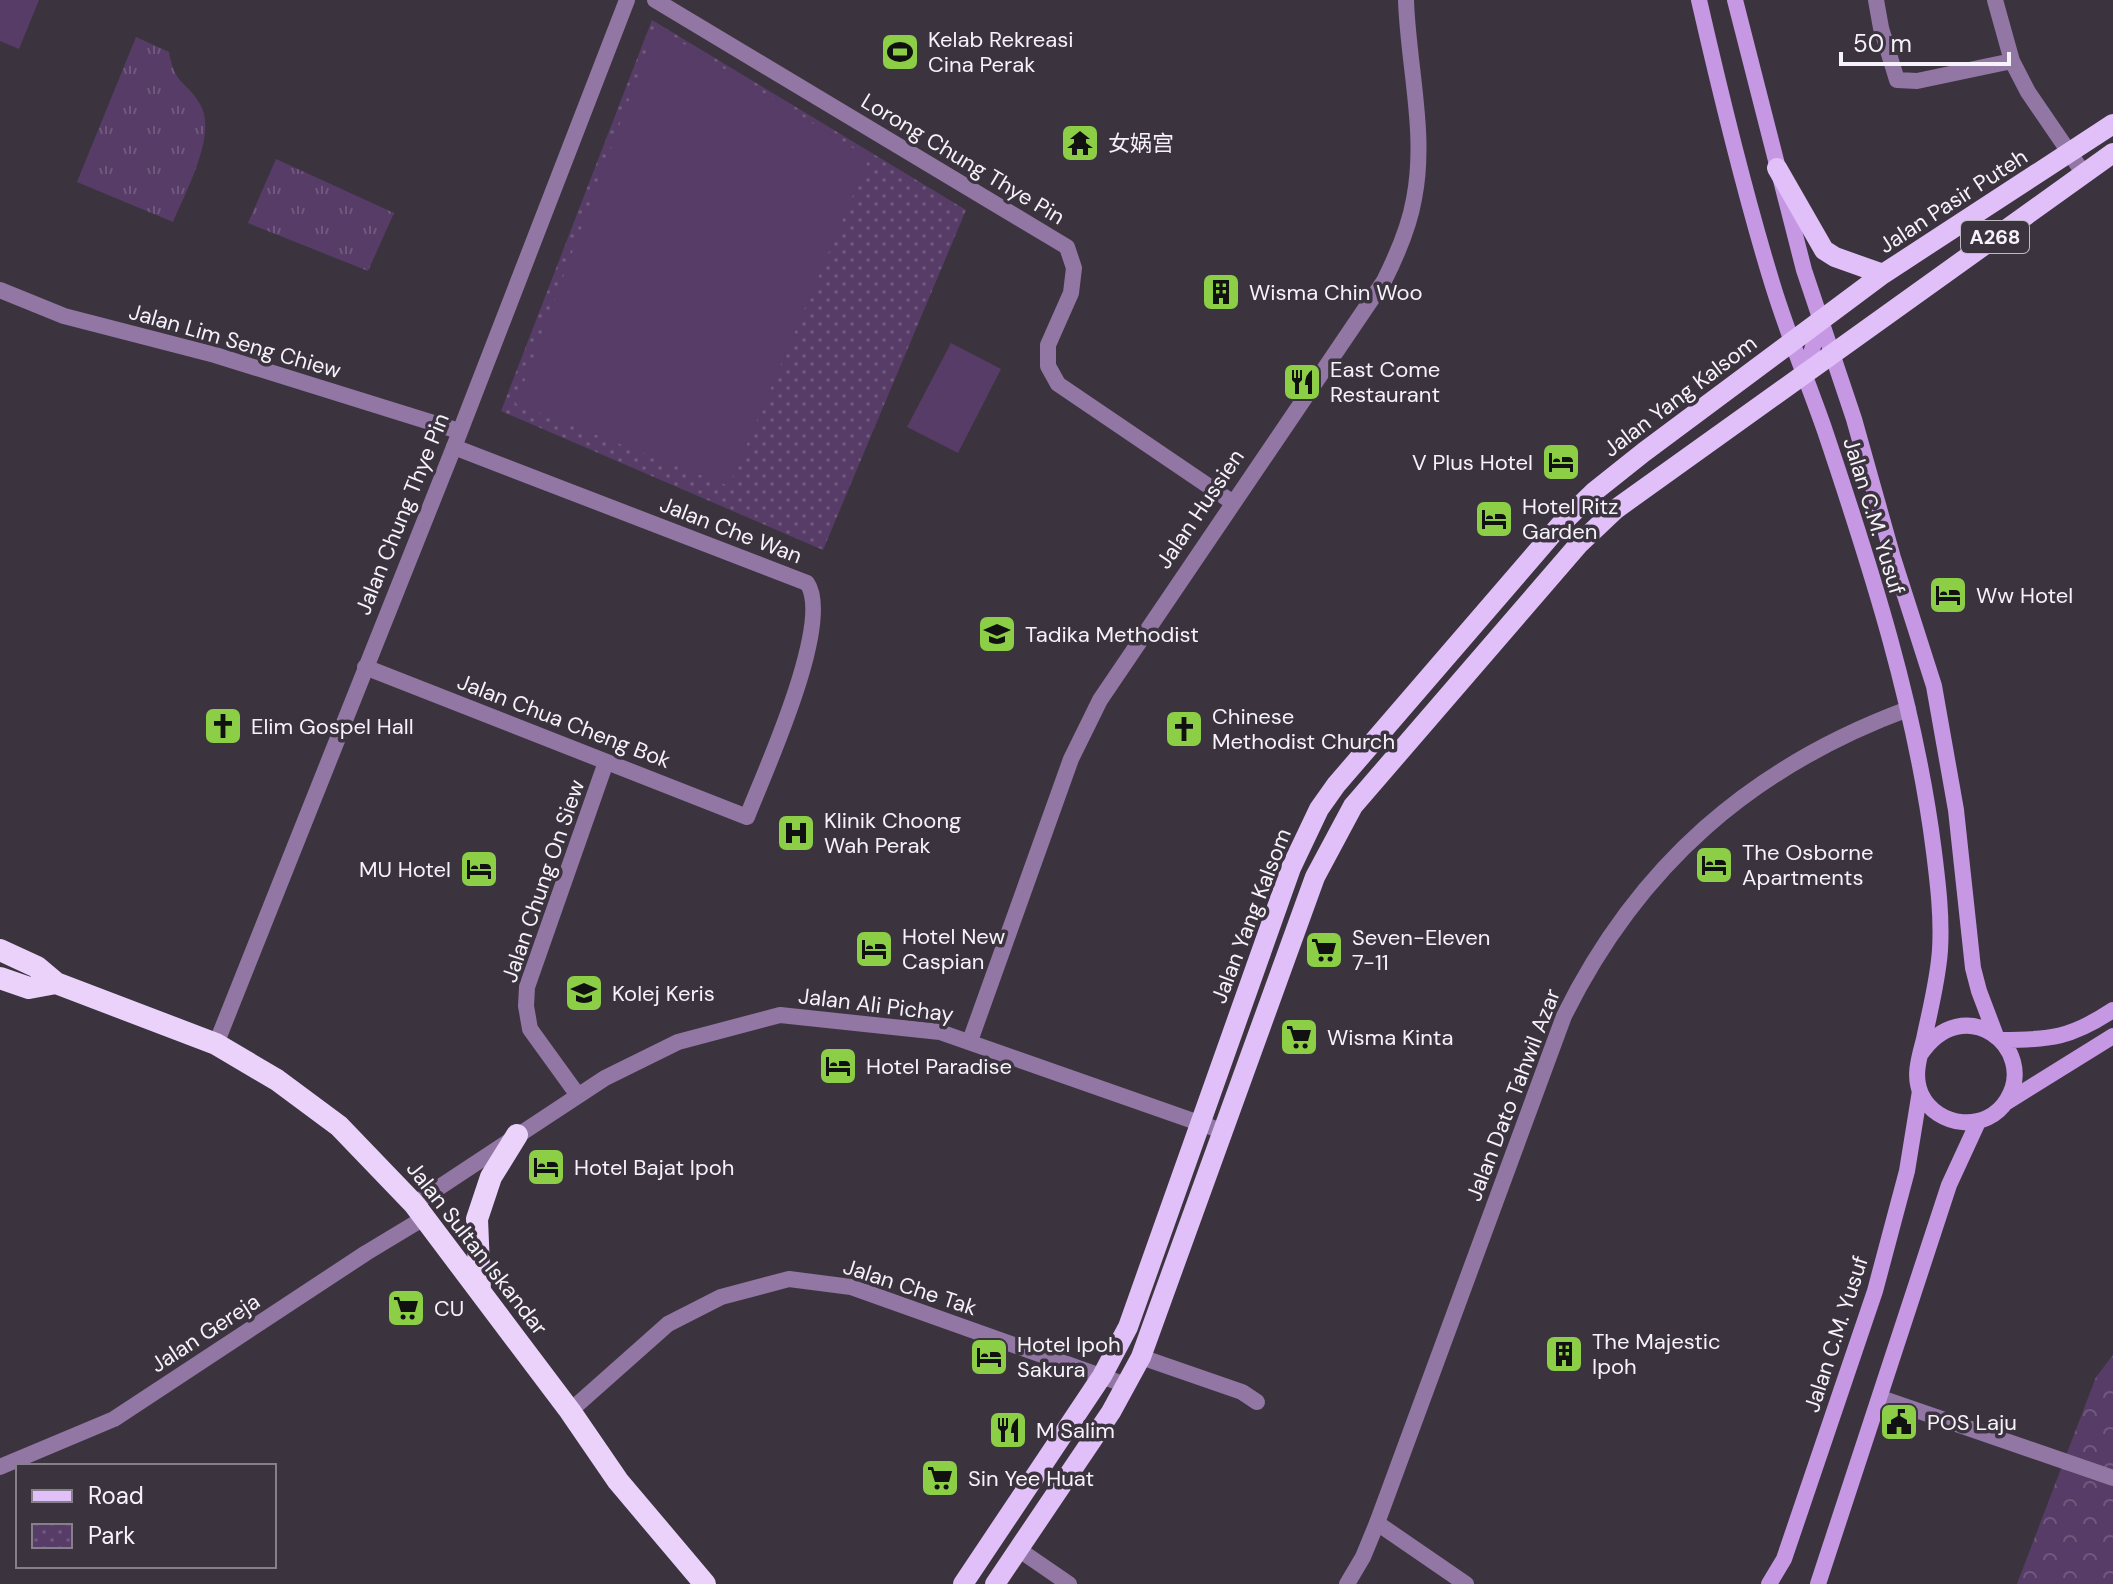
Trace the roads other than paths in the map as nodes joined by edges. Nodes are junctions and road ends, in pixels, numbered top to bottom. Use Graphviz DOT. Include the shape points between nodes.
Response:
graph roads {
  1 [pos="627,0"];
  2 [pos="655,0"];
  3 [pos="1406,0"];
  4 [pos="1699,0"];
  5 [pos="1735,0"];
  6 [pos="1876,0"];
  7 [pos="1995,0"];
  8 [pos="2012,61"];
  9 [pos="2113,124"];
  10 [pos="2113,153"];
  11 [pos="2070,154"];
  12 [pos="1777,168"];
  13 [pos="2084,174"];
  14 [pos="1883,274"];
  15 [pos="0,290"];
  16 [pos="1821,320"];
  17 [pos="1791,342"];
  18 [pos="1833,356"];
  19 [pos="1804,376"];
  20 [pos="456,439"];
  21 [pos="1232,502"];
  22 [pos="365,667"];
  23 [pos="1908,709"];
  24 [pos="1399,712"];
  25 [pos="1418,728"];
  26 [pos="606,762"];
  27 [pos="747,817"];
  28 [pos="0,950"];
  29 [pos="0,978"];
  30 [pos="56,983"];
  31 [pos="2113,1010"];
  32 [pos="2113,1036"];
  33 [pos="1998,1038"];
  34 [pos="970,1041"];
  35 [pos="216,1044"];
  36 [pos="1920,1055"];
  37 [pos="1920,1091"];
  38 [pos="577,1094"];
  39 [pos="2006,1103"];
  40 [pos="1978,1122"];
  41 [pos="1201,1123"];
  42 [pos="1222,1131"];
  43 [pos="517,1135"];
  44 [pos="419,1211"];
  45 [pos="480,1291"];
  46 [pos="1141,1357"];
  47 [pos="1102,1376"];
  48 [pos="1126,1385"];
  49 [pos="1881,1398"];
  50 [pos="1257,1402"];
  51 [pos="570,1411"];
  52 [pos="0,1467"];
  53 [pos="2113,1478"];
  54 [pos="1377,1523"];
  55 [pos="1018,1549"];
  56 [pos="705,1584"];
  57 [pos="963,1584"];
  58 [pos="995,1584"];
  59 [pos="1069,1584"];
  60 [pos="1347,1584"];
  61 [pos="1466,1584"];
  62 [pos="1769,1584"];
  63 [pos="1818,1584"];
  1 -- 20 [label="street, Jalan Chung Thye Pin"];
  2 -- 21 [label="street, Lorong Chung Thye Pin" via="1067,247 1074,268 1071,293 1048,345 1048,366 1058,384"];
  3 -- 21 [label="street, Jalan Hussien" via="1417,179 1397,255"];
  4 -- 17 [label="main road, Jalan C.M. Yusuf"];
  5 -- 12 [label="main road, Jalan C.M. Yusuf"];
  6 -- 8 [label="street" via="1897,80 1917,81"];
  7 -- 8 [label="street"];
  8 -- 11 [label="street"];
  9 -- 11 [label="main road, Jalan Pasir Puteh / A268"];
  10 -- 13 [label="main road, A268"];
  11 -- 13 [label="street"];
  11 -- 14 [label="main road, Jalan Pasir Puteh / A268"];
  12 -- 14 [label="main road" via="1824,250"];
  12 -- 16 [label="main road, Jalan C.M. Yusuf"];
  13 -- 18 [label="main road, A268"];
  14 -- 16 [label="main road, Jalan Pasir Puteh / A268"];
  15 -- 20 [label="street, Jalan Lim Seng Chiew" via="64,316 215,355"];
  16 -- 17 [label="main road, Jalan Yang Kalsom"];
  16 -- 18 [label="main road, Jalan C.M. Yusuf"];
  16 -- 19 [label="main road"];
  17 -- 19 [label="main road, Jalan C.M. Yusuf"];
  17 -- 24 [label="main road, Jalan Yang Kalsom" via="1579,506"];
  18 -- 19 [label="main road"];
  18 -- 33 [label="main road, Jalan C.M. Yusuf" via="1934,686 1956,810 1973,968"];
  19 -- 23 [label="main road, Jalan C.M. Yusuf" via="1861,544"];
  19 -- 25 [label="main road, Jalan Yang Kalsom" via="1616,509"];
  20 -- 22 [label="street, Jalan Chung Thye Pin"];
  20 -- 27 [label="street, Jalan Che Wan" via="807,583 814,612 805,663"];
  21 -- 34 [label="street, Jalan Hussien" via="1088,724"];
  22 -- 26 [label="street, Jalan Chua Cheng Bok"];
  22 -- 35 [label="street, Jalan Chung Thye Pin"];
  23 -- 36 [label="main road, Jalan C.M. Yusuf" via="1929,810 1940,925 1937,981"];
  23 -- 54 [label="street, Jalan Dato Tahwil Azar" via="1755,786 1669,862 1606,940 1564,1016"];
  24 -- 25 [label="street"];
  24 -- 41 [label="main road, Jalan Yang Kalsom" via="1336,785 1305,836"];
  25 -- 42 [label="main road, Jalan Yang Kalsom" via="1353,806 1325,856"];
  26 -- 27 [label="street, Jalan Chua Cheng Bok"];
  26 -- 38 [label="street, Jalan Chung On Siew" via="527,987 530,1029"];
  28 -- 30 [label="highway, Jalan Sultan Iskandar" via="37,967"];
  29 -- 30 [label="highway, Jalan Sultan Iskandar" via="29,988"];
  30 -- 35 [label="highway, Jalan Sultan Iskandar"];
  31 -- 33 [label="main road" via="2060,1037"];
  32 -- 39 [label="main road"];
  33 -- 36 [label="main road" via="1980,1027 1962,1025 1930,1040"];
  33 -- 39 [label="main road" via="2009,1051 2015,1077"];
  34 -- 38 [label="street, Jalan Ali Pichay" via="911,1027 780,1015 678,1042"];
  34 -- 41 [label="street, Jalan Ali Pichay"];
  35 -- 44 [label="highway, Jalan Sultan Iskandar" via="339,1126"];
  36 -- 37 [label="main road"];
  37 -- 40 [label="main road" via="1926,1103 1949,1120"];
  37 -- 62 [label="main road, Jalan C.M. Yusuf" via="1907,1171 1875,1291 1789,1544"];
  38 -- 43 [label="street, Jalan Ali Pichay"];
  39 -- 40 [label="main road"];
  40 -- 49 [label="main road" via="1949,1185"];
  41 -- 42 [label="street, Jalan Ali Pichay"];
  41 -- 47 [label="main road, Jalan Yang Kalsom" via="1128,1327"];
  42 -- 46 [label="main road, Jalan Yang Kalsom"];
  43 -- 44 [label="street, Jalan Ali Pichay"];
  43 -- 45 [label="highway" via="491,1177 477,1219"];
  44 -- 45 [label="highway, Jalan Sultan Iskandar"];
  44 -- 52 [label="street, Jalan Gereja" via="353,1261 114,1419"];
  45 -- 51 [label="highway, Jalan Sultan Iskandar"];
  46 -- 48 [label="main road, Jalan Yang Kalsom"];
  46 -- 50 [label="street"];
  47 -- 48 [label="street, Jalan Che Tak"];
  47 -- 51 [label="street, Jalan Che Tak" via="851,1287 789,1279 721,1297 668,1324"];
  47 -- 57 [label="main road, Jalan Yang Kalsom"];
  48 -- 55 [label="main road, Jalan Yang Kalsom"];
  49 -- 53 [label="street"];
  49 -- 63 [label="main road"];
  51 -- 56 [label="highway, Jalan Sultan Iskandar" via="618,1481"];
  54 -- 60 [label="street, Jalan Dato Tahwil Azar"];
  54 -- 61 [label="street"];
  55 -- 58 [label="main road, Jalan Yang Kalsom"];
  55 -- 59 [label="street"];
}
